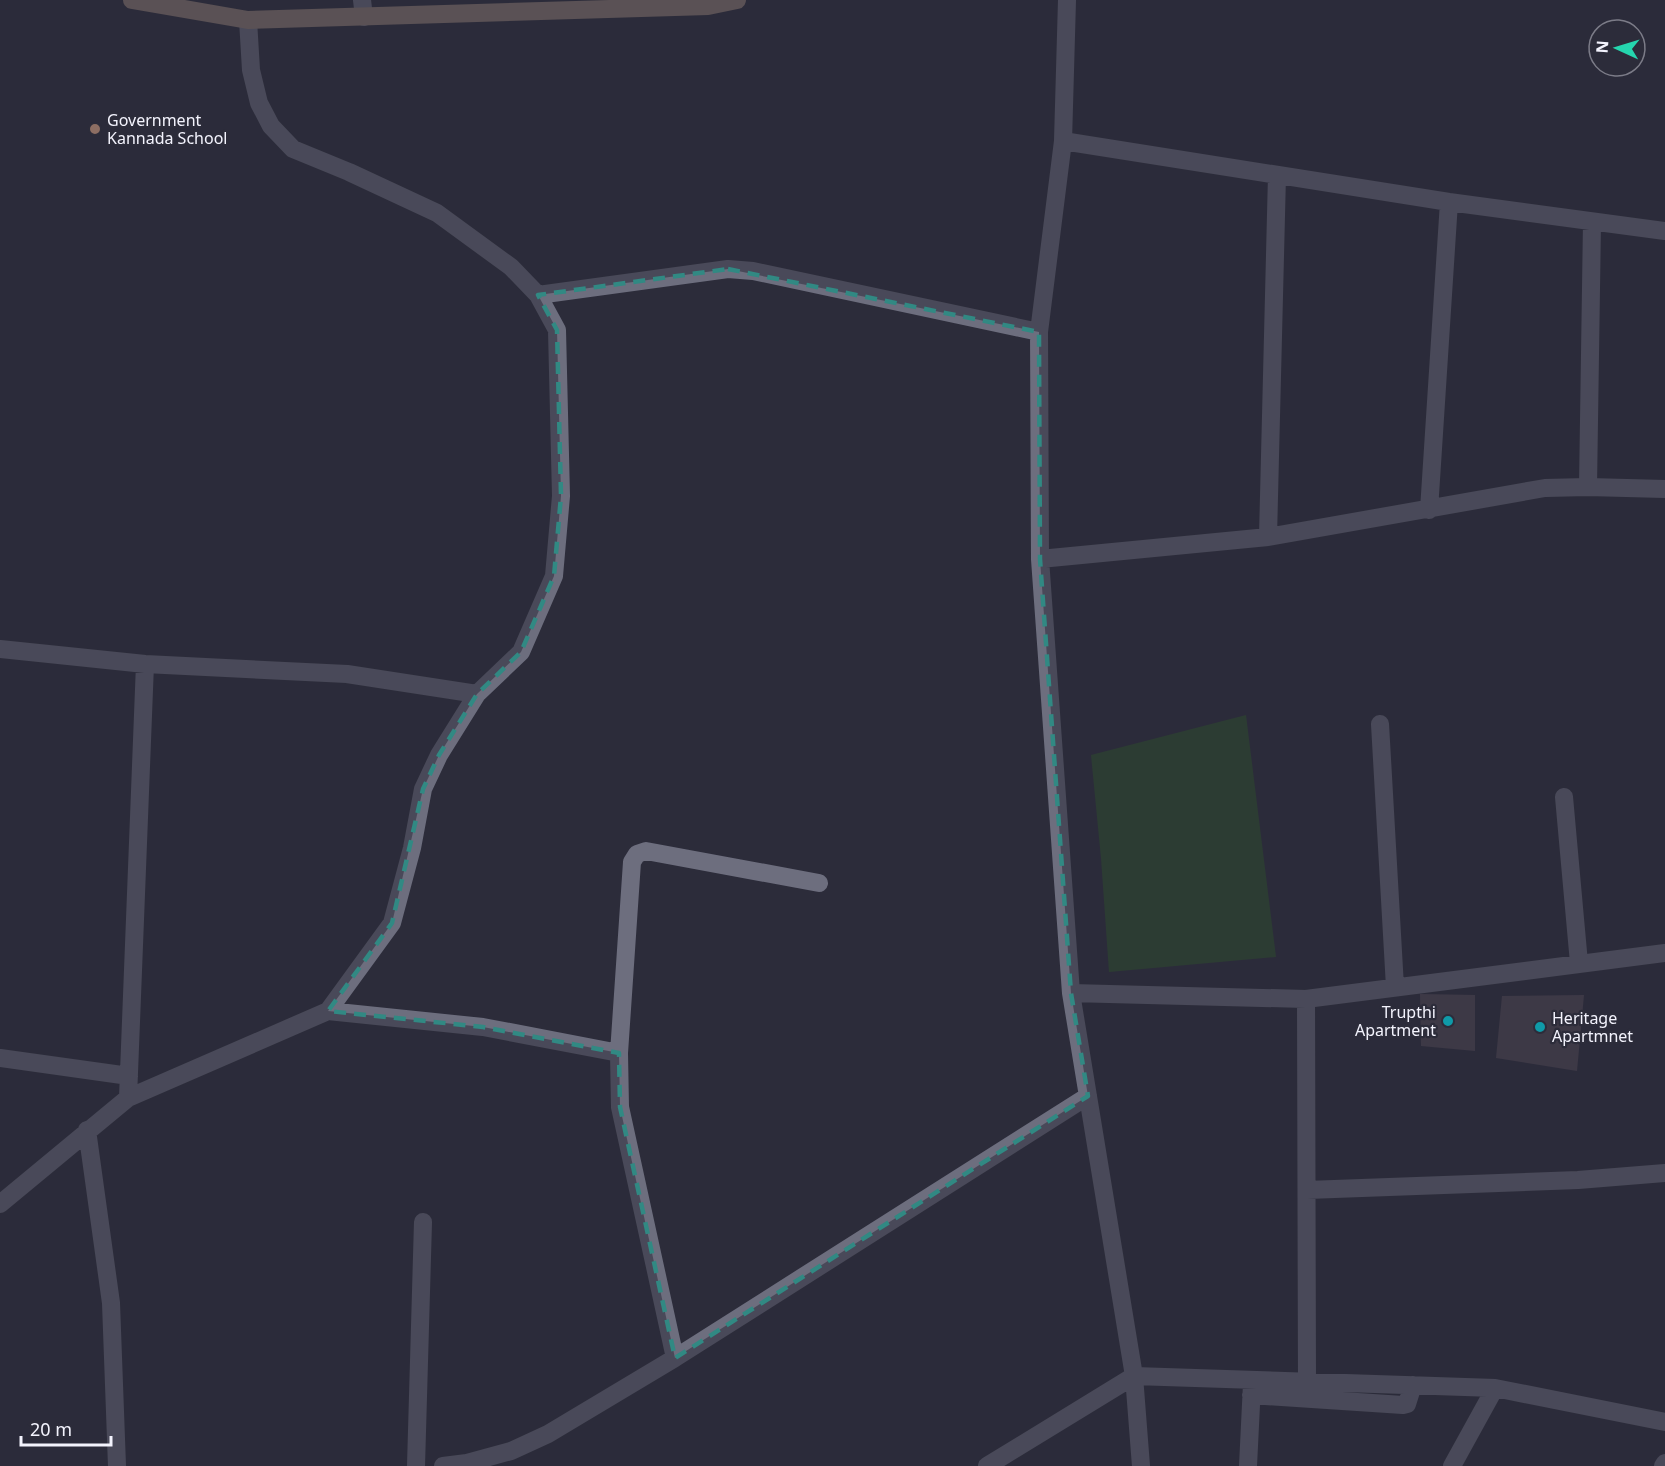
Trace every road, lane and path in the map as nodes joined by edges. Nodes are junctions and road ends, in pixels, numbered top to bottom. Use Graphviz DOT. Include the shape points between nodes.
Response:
graph roads {
  1 [pos="132,0"];
  2 [pos="737,0"];
  3 [pos="1067,0"];
  4 [pos="363,8"];
  5 [pos="248,20"];
  6 [pos="1063,141"];
  7 [pos="1277,175"];
  8 [pos="1449,202"];
  9 [pos="1592,222"];
  10 [pos="1665,231"];
  11 [pos="538,295"];
  12 [pos="1039,332"];
  13 [pos="1588,487"];
  14 [pos="1665,489"];
  15 [pos="1429,510"];
  16 [pos="1268,537"];
  17 [pos="1040,559"];
  18 [pos="0,649"];
  19 [pos="145,664"];
  20 [pos="477,694"];
  21 [pos="1380,724"];
  22 [pos="1564,797"];
  23 [pos="819,883"];
  24 [pos="1665,953"];
  25 [pos="1579,963"];
  26 [pos="1395,987"];
  27 [pos="1071,993"];
  28 [pos="1306,999"];
  29 [pos="328,1011"];
  30 [pos="619,1053"];
  31 [pos="0,1058"];
  32 [pos="129,1076"];
  33 [pos="1088,1096"];
  34 [pos="128,1098"];
  35 [pos="87,1131"];
  36 [pos="1665,1173"];
  37 [pos="1307,1190"];
  38 [pos="0,1204"];
  39 [pos="423,1222"];
  40 [pos="675,1358"];
  41 [pos="1134,1376"];
  42 [pos="1307,1381"];
  43 [pos="1413,1384"];
  44 [pos="1252,1387"];
  45 [pos="1495,1388"];
  46 [pos="1665,1422"];
  47 [pos="117,1466"];
  48 [pos="417,1466"];
  49 [pos="443,1466"];
  50 [pos="987,1466"];
  51 [pos="1141,1466"];
  52 [pos="1248,1466"];
  53 [pos="1452,1466"];
  1 -- 5 [label="main road"];
  2 -- 4 [label="main road" via="708,6"];
  3 -- 6 [label="street"];
  4 -- 5 [label="main road"];
  5 -- 11 [label="street" via="251,70 259,103 271,126 293,150 437,213 511,267"];
  6 -- 7 [label="street"];
  6 -- 12 [label="street"];
  7 -- 8 [label="street"];
  7 -- 16 [label="street"];
  8 -- 9 [label="street"];
  8 -- 15 [label="street"];
  9 -- 10 [label="street"];
  9 -- 13 [label="street"];
  11 -- 12 [label="street" via="728,269 753,271"];
  11 -- 20 [label="street" via="557,330 561,496 554,576 521,652"];
  12 -- 17 [label="street"];
  13 -- 14 [label="street"];
  13 -- 15 [label="street" via="1545,488"];
  15 -- 16 [label="street"];
  16 -- 17 [label="street"];
  17 -- 27 [label="street"];
  18 -- 19 [label="street"];
  19 -- 20 [label="street" via="347,674"];
  19 -- 32 [label="street"];
  20 -- 29 [label="street" via="423,789 392,923"];
  21 -- 26 [label="street"];
  22 -- 25 [label="street"];
  23 -- 30 [label="street" via="646,851 637,854 632,862"];
  24 -- 25 [label="street"];
  25 -- 26 [label="street"];
  26 -- 28 [label="street"];
  27 -- 28 [label="street"];
  27 -- 33 [label="street"];
  28 -- 37 [label="street"];
  29 -- 30 [label="street" via="483,1027"];
  29 -- 34 [label="street"];
  30 -- 40 [label="street" via="620,1107"];
  31 -- 32 [label="street"];
  32 -- 34 [label="street"];
  33 -- 40 [label="street"];
  33 -- 41 [label="street"];
  34 -- 35 [label="street"];
  35 -- 38 [label="street"];
  35 -- 47 [label="street" via="111,1303"];
  36 -- 37 [label="street"];
  37 -- 42 [label="street"];
  39 -- 48 [label="street"];
  40 -- 49 [label="street" via="548,1434 511,1451"];
  41 -- 44 [label="street"];
  41 -- 50 [label="street"];
  41 -- 51 [label="street"];
  42 -- 43 [label="street"];
  42 -- 44 [label="street"];
  43 -- 44 [label="street" via="1410,1400 1403,1405"];
  43 -- 45 [label="street"];
  44 -- 52 [label="street"];
  45 -- 46 [label="street"];
  45 -- 53 [label="street"];
}
